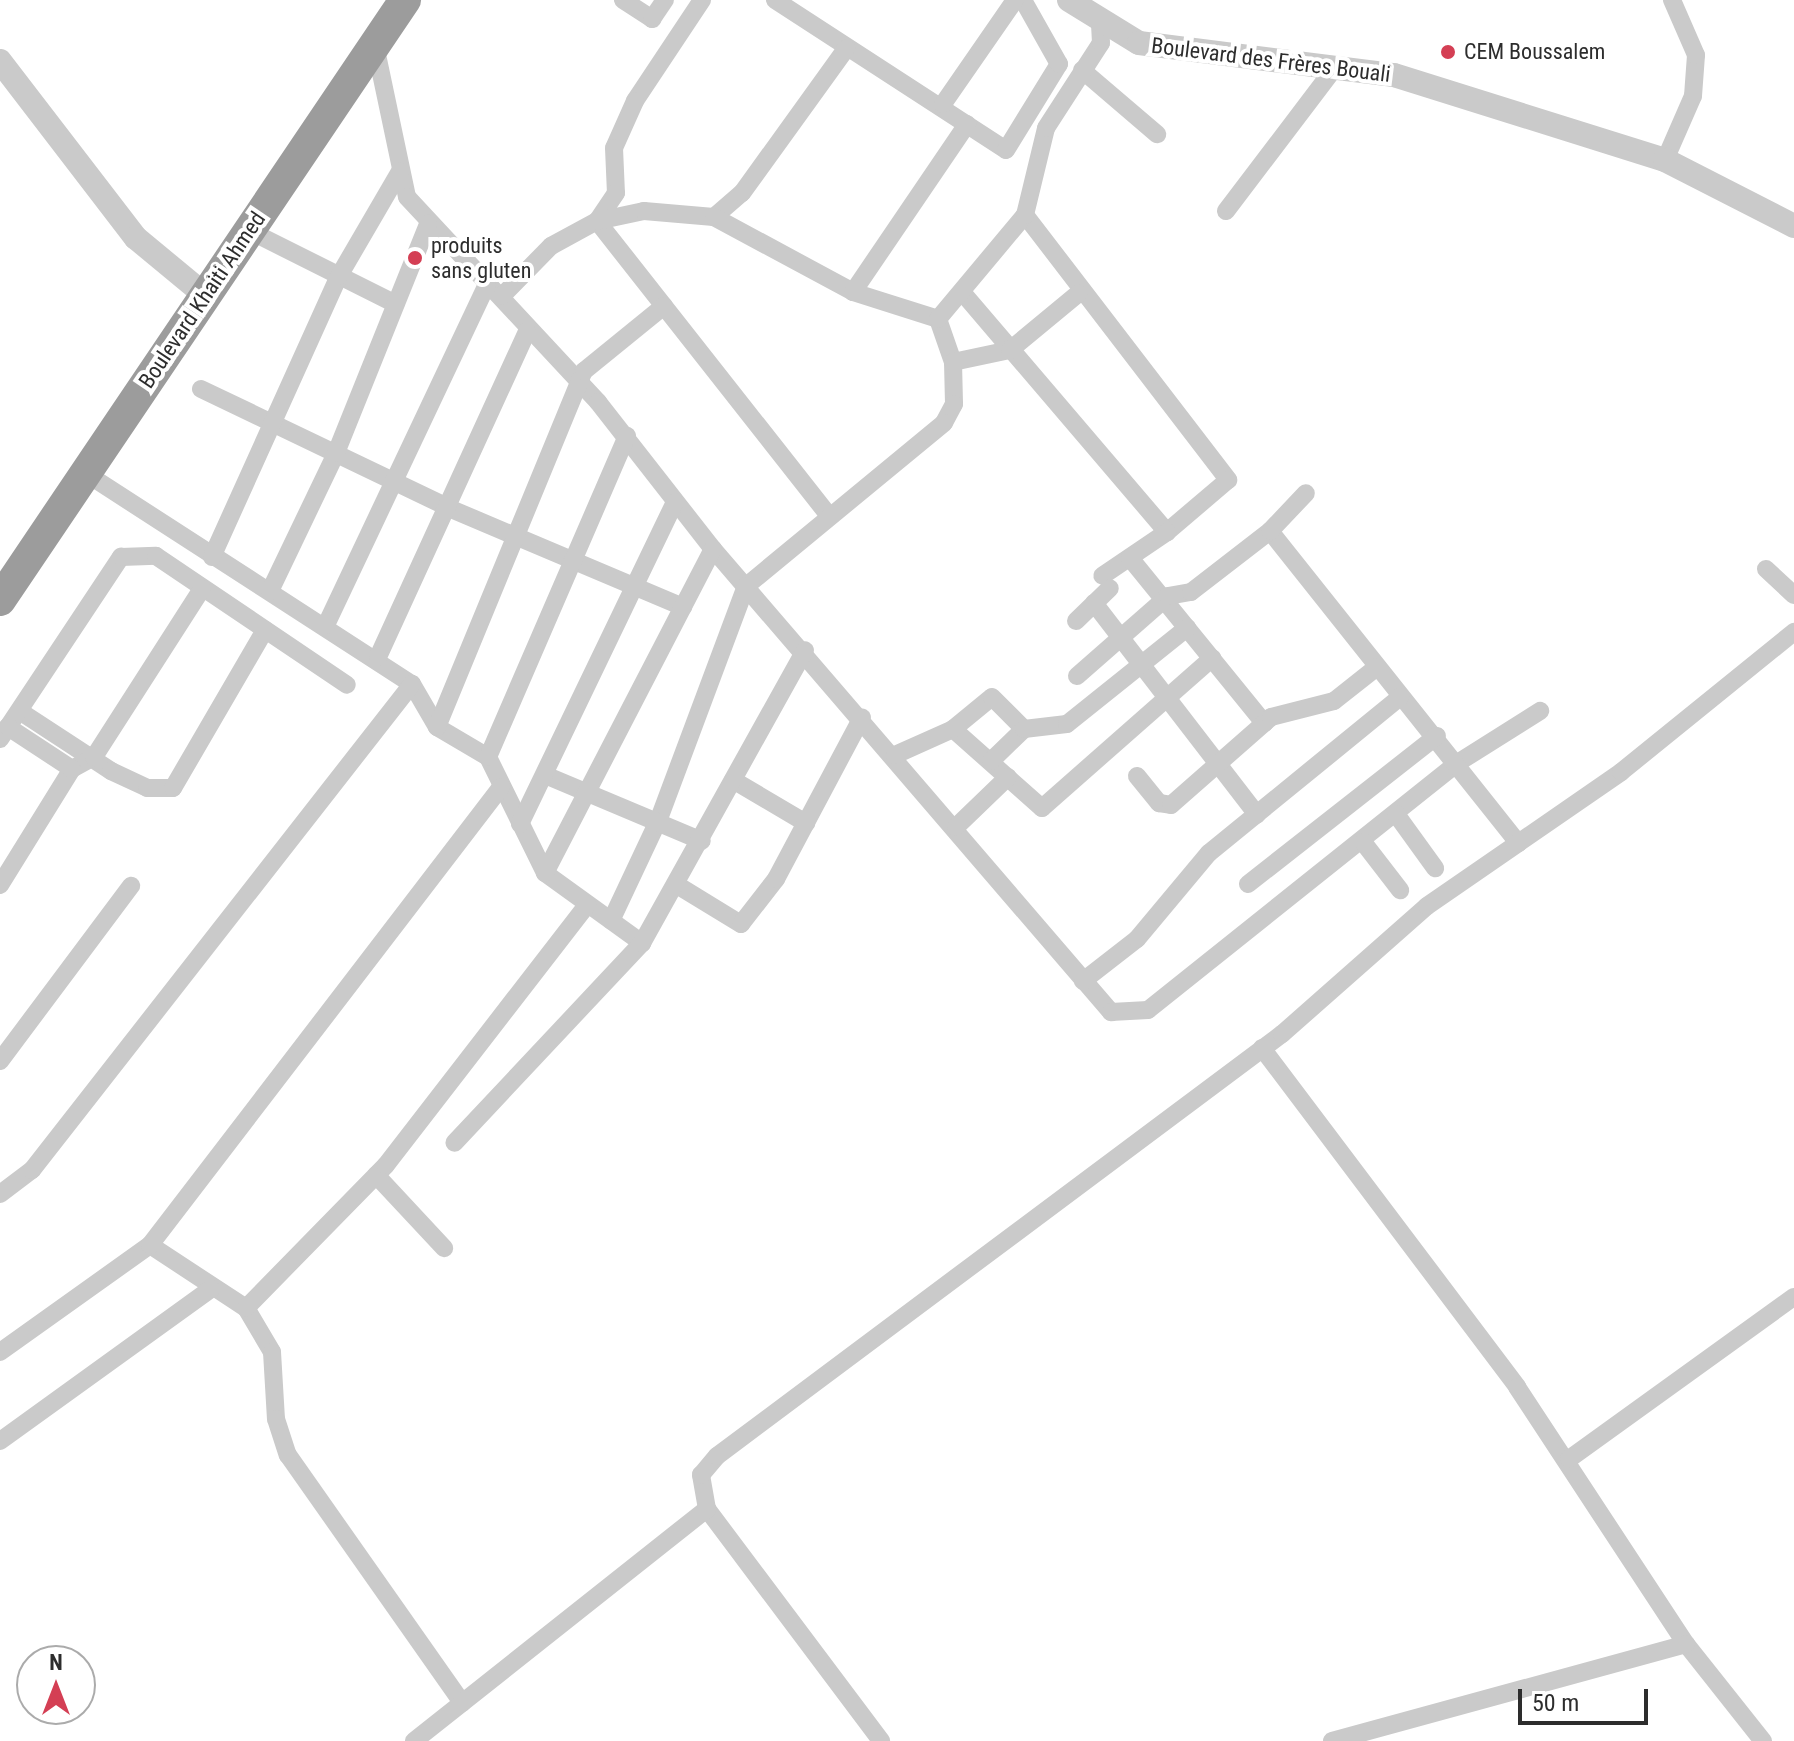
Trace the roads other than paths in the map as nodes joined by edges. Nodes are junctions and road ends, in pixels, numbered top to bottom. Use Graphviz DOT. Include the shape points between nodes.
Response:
graph roads {
  1 [pos="405,0"];
  2 [pos="623,0"];
  3 [pos="665,0"];
  4 [pos="702,0"];
  5 [pos="775,0"];
  6 [pos="1015,0"];
  7 [pos="1023,0"];
  8 [pos="1069,0"];
  9 [pos="1672,0"];
  10 [pos="1100,26"];
  11 [pos="375,45"];
  12 [pos="846,49"];
  13 [pos="0,61"];
  14 [pos="1336,66"];
  15 [pos="1082,70"];
  16 [pos="943,104"];
  17 [pos="967,124"];
  18 [pos="1157,134"];
  19 [pos="1665,160"];
  20 [pos="400,171"];
  21 [pos="1226,211"];
  22 [pos="1025,215"];
  23 [pos="714,217"];
  24 [pos="597,221"];
  25 [pos="428,224"];
  26 [pos="1794,226"];
  27 [pos="248,230"];
  28 [pos="339,276"];
  29 [pos="495,290"];
  30 [pos="853,292"];
  31 [pos="962,292"];
  32 [pos="1079,293"];
  33 [pos="205,295"];
  34 [pos="396,304"];
  35 [pos="664,306"];
  36 [pos="938,319"];
  37 [pos="527,331"];
  38 [pos="1010,350"];
  39 [pos="953,362"];
  40 [pos="581,383"];
  41 [pos="201,389"];
  42 [pos="275,424"];
  43 [pos="627,436"];
  44 [pos="336,453"];
  45 [pos="87,474"];
  46 [pos="394,482"];
  47 [pos="1306,493"];
  48 [pos="675,502"];
  49 [pos="451,509"];
  50 [pos="828,515"];
  51 [pos="1270,531"];
  52 [pos="1167,532"];
  53 [pos="512,535"];
  54 [pos="713,549"];
  55 [pos="212,557"];
  56 [pos="1130,558"];
  57 [pos="574,561"];
  58 [pos="1766,569"];
  59 [pos="746,586"];
  60 [pos="636,588"];
  61 [pos="202,589"];
  62 [pos="270,591"];
  63 [pos="1794,595"];
  64 [pos="1168,596"];
  65 [pos="0,600"];
  66 [pos="1094,603"];
  67 [pos="683,607"];
  68 [pos="1076,621"];
  69 [pos="326,625"];
  70 [pos="1187,628"];
  71 [pos="265,630"];
  72 [pos="1794,632"];
  73 [pos="1121,639"];
  74 [pos="805,650"];
  75 [pos="378,657"];
  76 [pos="1212,658"];
  77 [pos="1377,667"];
  78 [pos="1143,669"];
  79 [pos="1077,676"];
  80 [pos="412,684"];
  81 [pos="347,685"];
  82 [pos="1346,694"];
  83 [pos="1400,697"];
  84 [pos="1166,699"];
  85 [pos="1540,711"];
  86 [pos="21,712"];
  87 [pos="862,717"];
  88 [pos="1264,723"];
  89 [pos="1367,724"];
  90 [pos="437,727"];
  91 [pos="953,729"];
  92 [pos="1024,729"];
  93 [pos="4,733"];
  94 [pos="1437,736"];
  95 [pos="895,755"];
  96 [pos="94,757"];
  97 [pos="488,757"];
  98 [pos="991,761"];
  99 [pos="1459,762"];
  100 [pos="1217,765"];
  101 [pos="72,769"];
  102 [pos="545,775"];
  103 [pos="1137,776"];
  104 [pos="1008,777"];
  105 [pos="733,780"];
  106 [pos="501,787"];
  107 [pos="586,794"];
  108 [pos="1396,814"];
  109 [pos="1257,815"];
  110 [pos="658,821"];
  111 [pos="806,823"];
  112 [pos="520,824"];
  113 [pos="956,827"];
  114 [pos="702,841"];
  115 [pos="1363,842"];
  116 [pos="1518,843"];
  117 [pos="1435,868"];
  118 [pos="545,873"];
  119 [pos="1248,884"];
  120 [pos="0,885"];
  121 [pos="677,885"];
  122 [pos="131,886"];
  123 [pos="1400,890"];
  124 [pos="587,905"];
  125 [pos="611,921"];
  126 [pos="642,943"];
  127 [pos="1083,981"];
  128 [pos="1262,1048"];
  129 [pos="0,1061"];
  130 [pos="454,1143"];
  131 [pos="376,1175"];
  132 [pos="0,1194"];
  133 [pos="150,1245"];
  134 [pos="444,1248"];
  135 [pos="211,1289"];
  136 [pos="1794,1297"];
  137 [pos="246,1308"];
  138 [pos="0,1352"];
  139 [pos="0,1441"];
  140 [pos="1569,1459"];
  141 [pos="707,1509"];
  142 [pos="1686,1644"];
  143 [pos="462,1703"];
  144 [pos="414,1741"];
  145 [pos="881,1741"];
  146 [pos="1332,1741"];
  147 [pos="1763,1741"];
  1 -- 11 [label="highway, Boulevard Khaiti Ahmed"];
  2 -- 3 [label="street" via="652,19"];
  4 -- 24 [label="street" via="635,101 614,148 616,193"];
  5 -- 12 [label="street"];
  6 -- 16 [label="street"];
  7 -- 17 [label="street" via="1059,64 1006,150"];
  8 -- 10 [label="street, Boulevard des Frères Bouali"];
  9 -- 19 [label="street" via="1696,55 1693,96"];
  10 -- 14 [label="street, Boulevard des Frères Bouali" via="1139,43 1217,57"];
  10 -- 15 [label="street" via="1101,43"];
  11 -- 20 [label="street" via="386,68"];
  11 -- 27 [label="highway, Boulevard Khaiti Ahmed"];
  12 -- 16 [label="street"];
  12 -- 23 [label="street" via="742,193"];
  13 -- 33 [label="street" via="136,238"];
  14 -- 19 [label="street, Boulevard des Frères Bouali" via="1394,75"];
  14 -- 21 [label="street"];
  15 -- 18 [label="street"];
  15 -- 22 [label="street" via="1046,128"];
  16 -- 17 [label="street"];
  17 -- 30 [label="street"];
  19 -- 26 [label="street, Boulevard des Frères Bouali"];
  20 -- 25 [label="street" via="407,197"];
  20 -- 28 [label="street"];
  22 -- 31 [label="street"];
  22 -- 32 [label="street"];
  23 -- 24 [label="street" via="644,211"];
  23 -- 30 [label="street"];
  24 -- 29 [label="street" via="551,246"];
  24 -- 35 [label="street"];
  25 -- 29 [label="street"];
  25 -- 34 [label="street"];
  27 -- 28 [label="street"];
  27 -- 33 [label="highway, Boulevard Khaiti Ahmed"];
  28 -- 34 [label="street"];
  28 -- 42 [label="street"];
  29 -- 37 [label="street"];
  29 -- 46 [label="street"];
  30 -- 36 [label="street"];
  31 -- 36 [label="street"];
  31 -- 38 [label="street"];
  32 -- 38 [label="street"];
  32 -- 52 [label="street" via="1228,480"];
  33 -- 45 [label="highway, Boulevard Khaiti Ahmed"];
  34 -- 44 [label="street"];
  35 -- 40 [label="street" via="584,371"];
  35 -- 50 [label="street"];
  36 -- 39 [label="street"];
  37 -- 40 [label="street"];
  37 -- 49 [label="street"];
  38 -- 39 [label="street"];
  38 -- 52 [label="street"];
  39 -- 50 [label="street" via="954,404 944,423"];
  40 -- 43 [label="street"];
  40 -- 53 [label="street"];
  41 -- 42 [label="street"];
  42 -- 44 [label="street"];
  42 -- 55 [label="street"];
  43 -- 48 [label="street"];
  43 -- 57 [label="street"];
  44 -- 46 [label="street"];
  44 -- 62 [label="street"];
  45 -- 55 [label="street"];
  45 -- 65 [label="highway, Boulevard Khaiti Ahmed"];
  46 -- 49 [label="street"];
  46 -- 69 [label="street"];
  47 -- 51 [label="street"];
  48 -- 54 [label="street"];
  48 -- 60 [label="street"];
  49 -- 53 [label="street"];
  49 -- 75 [label="street"];
  50 -- 59 [label="street"];
  51 -- 64 [label="street" via="1191,592"];
  51 -- 77 [label="street"];
  52 -- 56 [label="street"];
  53 -- 57 [label="street"];
  53 -- 90 [label="street"];
  54 -- 59 [label="street"];
  54 -- 67 [label="street"];
  55 -- 62 [label="street"];
  56 -- 64 [label="street"];
  56 -- 66 [label="street"];
  57 -- 60 [label="street"];
  57 -- 97 [label="street"];
  58 -- 63 [label="street"];
  59 -- 74 [label="street"];
  59 -- 110 [label="street"];
  60 -- 67 [label="street"];
  60 -- 102 [label="street"];
  61 -- 71 [label="street"];
  61 -- 86 [label="street" via="156,556 121,557"];
  61 -- 96 [label="street"];
  62 -- 69 [label="street"];
  64 -- 70 [label="street"];
  64 -- 73 [label="street"];
  66 -- 68 [label="street"];
  66 -- 73 [label="street"];
  67 -- 107 [label="street"];
  69 -- 75 [label="street"];
  70 -- 76 [label="street"];
  70 -- 78 [label="street"];
  71 -- 81 [label="street"];
  71 -- 96 [label="street" via="173,788 147,788"];
  72 -- 116 [label="street" via="1621,772"];
  73 -- 78 [label="street"];
  73 -- 79 [label="street"];
  74 -- 87 [label="street"];
  74 -- 105 [label="street"];
  75 -- 80 [label="street"];
  76 -- 84 [label="street"];
  76 -- 88 [label="street"];
  77 -- 82 [label="street"];
  77 -- 83 [label="street"];
  78 -- 84 [label="street"];
  78 -- 92 [label="street" via="1067,724"];
  80 -- 90 [label="street"];
  80 -- 132 [label="street" via="32,1170"];
  82 -- 88 [label="street" via="1288,708"];
  82 -- 89 [label="street"];
  83 -- 89 [label="street"];
  83 -- 94 [label="street"];
  84 -- 100 [label="street"];
  84 -- 104 [label="street" via="1042,808"];
  85 -- 99 [label="street"];
  86 -- 93 [label="street"];
  86 -- 96 [label="street"];
  87 -- 95 [label="street"];
  87 -- 111 [label="street"];
  88 -- 100 [label="street"];
  89 -- 109 [label="street"];
  90 -- 97 [label="street"];
  91 -- 92 [label="street" via="992,697"];
  91 -- 95 [label="street"];
  91 -- 98 [label="street"];
  92 -- 98 [label="street"];
  93 -- 101 [label="street"];
  94 -- 99 [label="street"];
  94 -- 119 [label="street"];
  95 -- 113 [label="street"];
  96 -- 101 [label="street"];
  97 -- 106 [label="street"];
  98 -- 104 [label="street"];
  99 -- 108 [label="street"];
  99 -- 116 [label="street"];
  100 -- 103 [label="street" via="1171,805 1159,803"];
  100 -- 109 [label="street"];
  101 -- 120 [label="street"];
  102 -- 107 [label="street"];
  102 -- 112 [label="street"];
  104 -- 113 [label="street"];
  105 -- 111 [label="street"];
  105 -- 114 [label="street"];
  106 -- 112 [label="street"];
  106 -- 133 [label="street"];
  107 -- 110 [label="street"];
  107 -- 118 [label="street"];
  108 -- 115 [label="street"];
  108 -- 117 [label="street"];
  109 -- 127 [label="street" via="1209,853 1137,939"];
  110 -- 114 [label="street"];
  110 -- 125 [label="street"];
  111 -- 121 [label="street" via="741,924"];
  112 -- 118 [label="street"];
  113 -- 127 [label="street"];
  114 -- 121 [label="street"];
  115 -- 123 [label="street"];
  115 -- 127 [label="street" via="1141,1014 1111,1012"];
  116 -- 128 [label="street" via="1427,906"];
  118 -- 124 [label="street"];
  121 -- 126 [label="street"];
  122 -- 129 [label="street"];
  124 -- 125 [label="street"];
  124 -- 131 [label="street"];
  125 -- 126 [label="street"];
  126 -- 130 [label="street"];
  128 -- 140 [label="street"];
  128 -- 141 [label="street" via="717,1456 701,1475"];
  131 -- 134 [label="street"];
  131 -- 137 [label="street"];
  133 -- 135 [label="street"];
  133 -- 138 [label="street"];
  135 -- 137 [label="street"];
  135 -- 139 [label="street"];
  136 -- 140 [label="street"];
  137 -- 143 [label="street" via="272,1352 276,1419 288,1455"];
  140 -- 142 [label="street"];
  141 -- 143 [label="street"];
  141 -- 145 [label="street"];
  142 -- 146 [label="street"];
  142 -- 147 [label="street"];
  143 -- 144 [label="street"];
}
